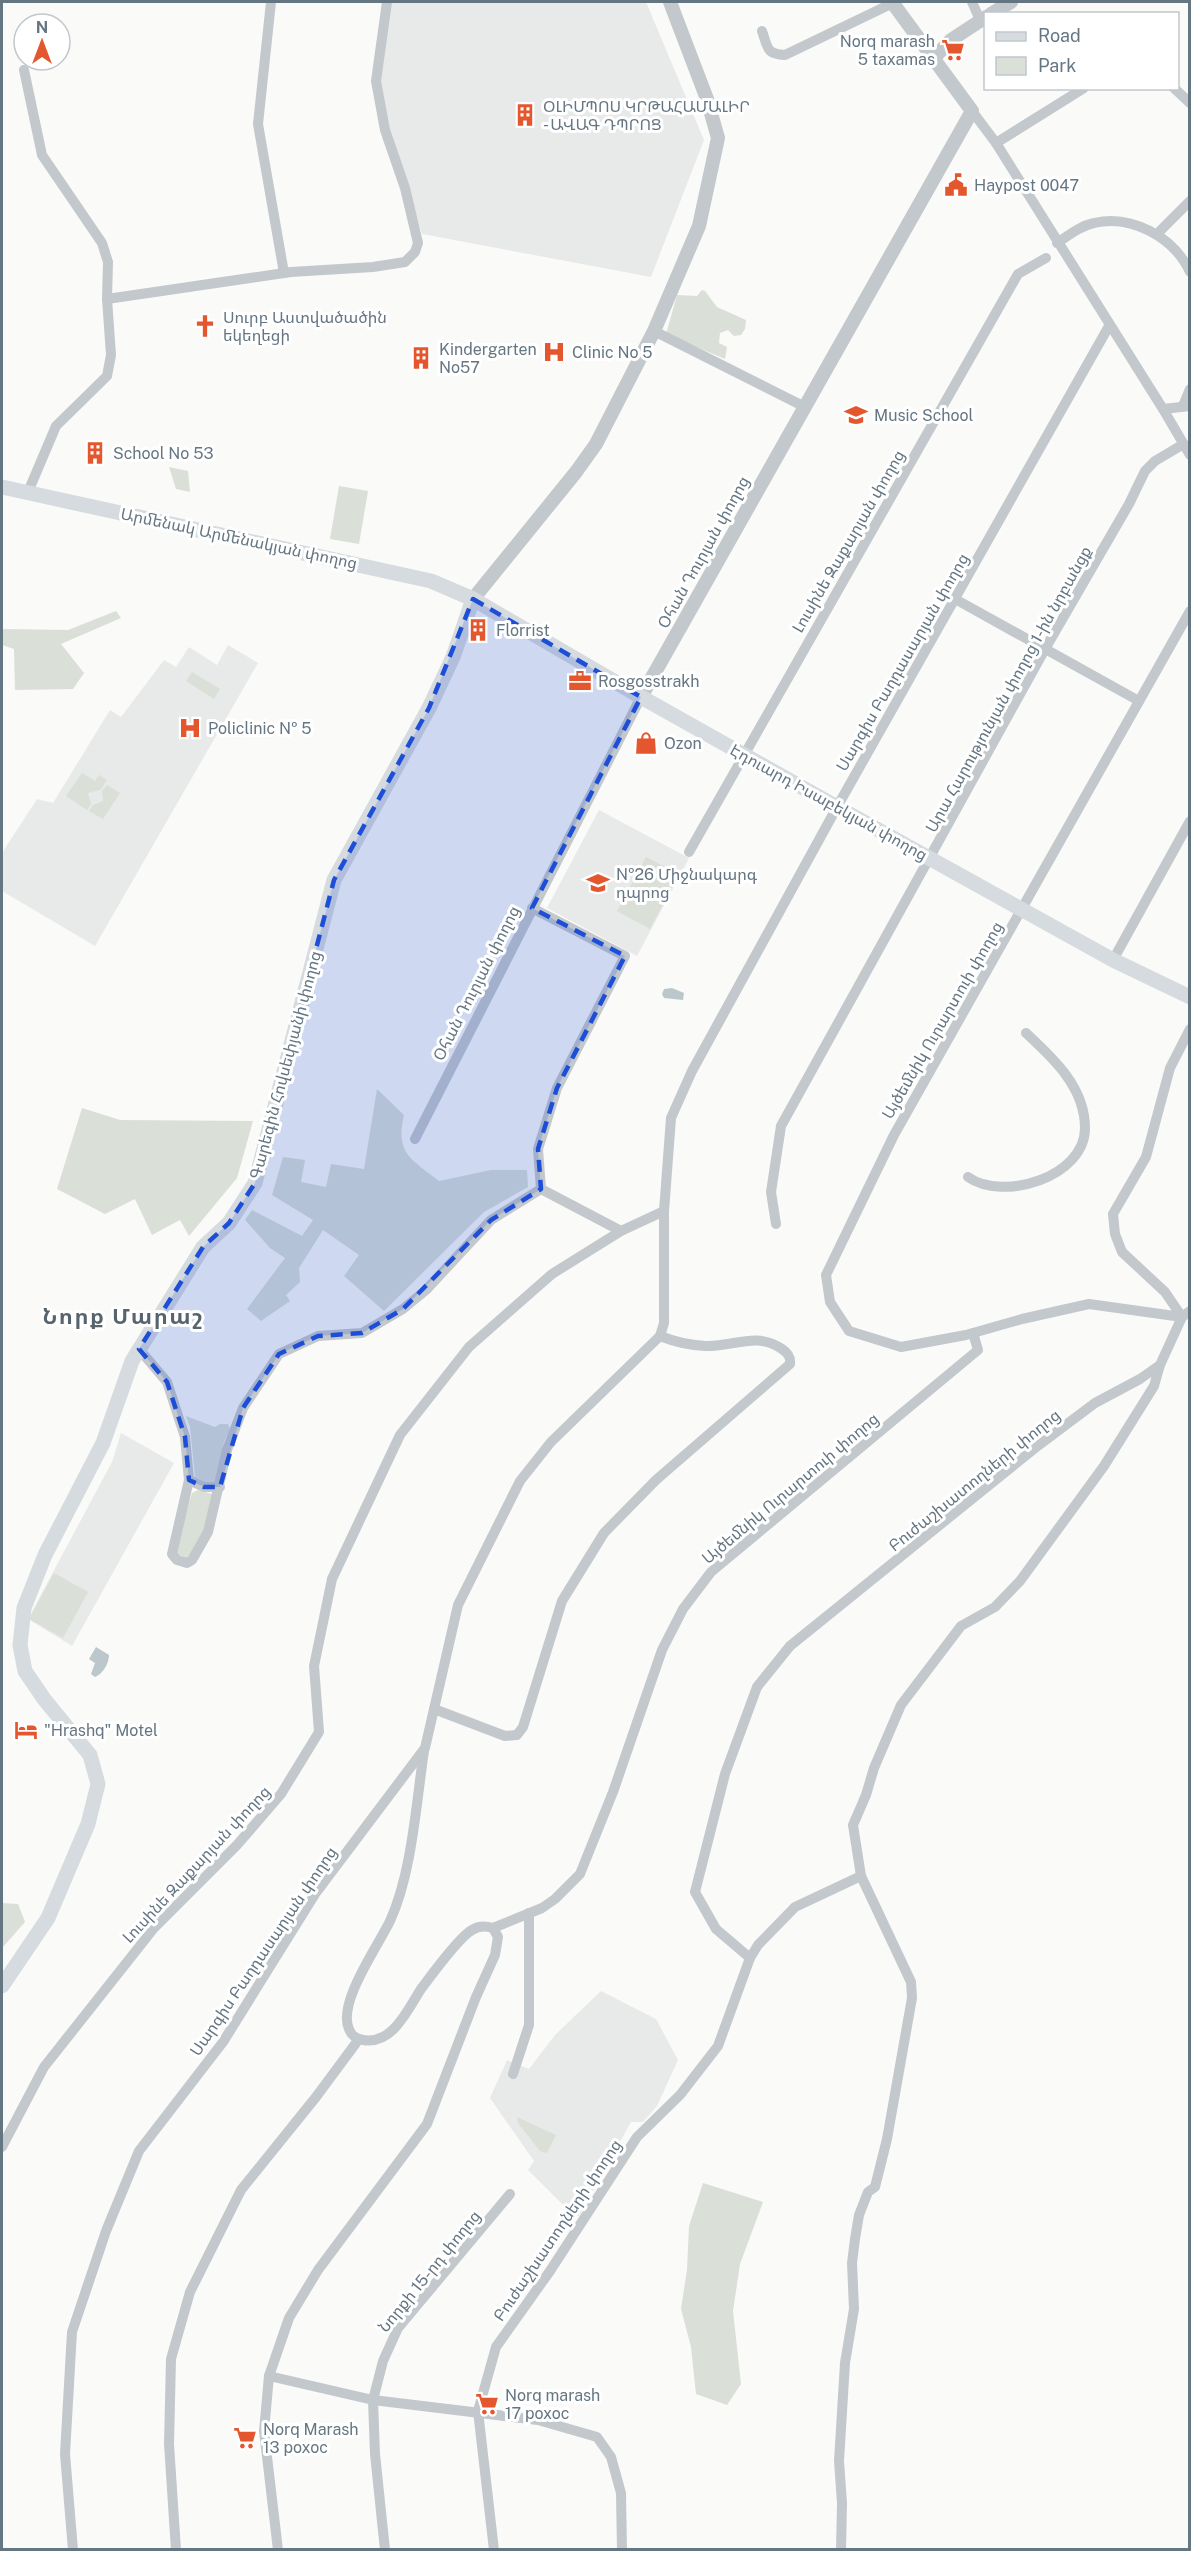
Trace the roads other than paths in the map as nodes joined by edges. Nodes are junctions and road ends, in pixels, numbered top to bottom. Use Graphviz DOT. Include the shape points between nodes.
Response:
graph roads {
  1 [pos="271,2"];
  2 [pos="387,2"];
  3 [pos="670,2"];
  4 [pos="892,2"];
  5 [pos="972,2"];
  6 [pos="1011,2"];
  7 [pos="994,12"];
  8 [pos="984,15"];
  9 [pos="984,18"];
  10 [pos="762,31"];
  11 [pos="933,59"];
  12 [pos="24,72"];
  13 [pos="1081,90"];
  14 [pos="1175,90"];
  15 [pos="1190,103"];
  16 [pos="972,111"];
  17 [pos="996,143"];
  18 [pos="1190,201"];
  19 [pos="1157,234"];
  20 [pos="1057,243"];
  21 [pos="1046,258"];
  22 [pos="1190,272"];
  23 [pos="284,273"];
  24 [pos="106,299"];
  25 [pos="1109,326"];
  26 [pos="654,331"];
  27 [pos="1190,389"];
  28 [pos="805,406"];
  29 [pos="1186,406"];
  30 [pos="1163,409"];
  31 [pos="1182,445"];
  32 [pos="1190,455"];
  33 [pos="2,487"];
  34 [pos="28,492"];
  35 [pos="473,599"];
  36 [pos="955,599"];
  37 [pos="1190,611"];
  38 [pos="1046,649"];
  39 [pos="641,697"];
  40 [pos="1139,701"];
  41 [pos="744,754"];
  42 [pos="837,807"];
  43 [pos="1190,821"];
  44 [pos="689,852"];
  45 [pos="931,859"];
  46 [pos="532,908"];
  47 [pos="1023,908"];
  48 [pos="1113,960"];
  49 [pos="1190,998"];
  50 [pos="1190,1029"];
  51 [pos="1026,1033"];
  52 [pos="415,1139"];
  53 [pos="968,1177"];
  54 [pos="541,1189"];
  55 [pos="664,1211"];
  56 [pos="776,1224"];
  57 [pos="621,1231"];
  58 [pos="1186,1314"];
  59 [pos="973,1333"];
  60 [pos="660,1336"];
  61 [pos="139,1349"];
  62 [pos="1160,1365"];
  63 [pos="189,1480"];
  64 [pos="220,1487"];
  65 [pos="434,1709"];
  66 [pos="425,1748"];
  67 [pos="861,1876"];
  68 [pos="529,1913"];
  69 [pos="493,1928"];
  70 [pos="750,1958"];
  71 [pos="2,1986"];
  72 [pos="359,2039"];
  73 [pos="513,2074"];
  74 [pos="2,2147"];
  75 [pos="510,2194"];
  76 [pos="270,2376"];
  77 [pos="373,2400"];
  78 [pos="478,2411"];
  79 [pos="73,2550"];
  80 [pos="176,2550"];
  81 [pos="278,2550"];
  82 [pos="385,2550"];
  83 [pos="494,2550"];
  84 [pos="622,2550"];
  85 [pos="840,2550"];
  1 -- 23 [label="street" via="258,124"];
  2 -- 23 [label="street" via="376,81 379,108 405,188 418,243 415,252 405,262"];
  3 -- 26 [label="street, Գարեգին Հովսեփյանի փողոց" via="718,138 699,226"];
  4 -- 10 [label="street" via="785,55 769,51"];
  4 -- 11 [label="street"];
  5 -- 8 [label="street"];
  6 -- 7 [label="street"];
  9 -- 11 [label="street" via="951,40"];
  11 -- 16 [label="street"];
  12 -- 24 [label="street" via="42,155 102,243 108,262"];
  13 -- 17 [label="street"];
  14 -- 15 [label="street"];
  16 -- 17 [label="street"];
  16 -- 28 [label="street, Օհան Դուրյան փողոց"];
  17 -- 20 [label="street"];
  18 -- 19 [label="street"];
  19 -- 20 [label="street" via="1129,223 1105,221 1080,228"];
  19 -- 22 [label="street"];
  20 -- 25 [label="street"];
  21 -- 41 [label="street, Լուսինե Զաքարյան փողոց" via="1018,274"];
  23 -- 24 [label="street"];
  24 -- 34 [label="street" via="111,356 107,376 56,426"];
  25 -- 30 [label="street"];
  25 -- 36 [label="street, Սարգիս Բաղդասարյան փողոց"];
  26 -- 28 [label="street"];
  26 -- 35 [label="street, Գարեգին Հովսեփյանի փողոց" via="596,444"];
  27 -- 29 [label="street"];
  28 -- 39 [label="street, Օհան Դուրյան փողոց"];
  29 -- 30 [label="street"];
  30 -- 31 [label="street"];
  31 -- 32 [label="street"];
  31 -- 38 [label="street, Արա Հարությունյան փողոց 1-ին նրբանցք" via="1145,471"];
  33 -- 34 [label="main road, Արմենակ Արմենակյան փողոց"];
  34 -- 35 [label="main road, Արմենակ Արմենակյան փողոց" via="420,578"];
  35 -- 39 [label="main road, Էդուարդ Իսաբեկյան փողոց"];
  35 -- 61 [label="main road, Գարեգին Հովսեփյանի փողոց" via="453,657 429,708 334,880 255,1183 229,1223 203,1246"];
  36 -- 38 [label="street"];
  36 -- 42 [label="street, Սարգիս Բաղդասարյան փողոց"];
  37 -- 40 [label="street, Այծեմնիկ Ուրարտուի փողոց"];
  38 -- 40 [label="street"];
  38 -- 45 [label="street, Արա Հարությունյան փողոց 1-ին նրբանցք"];
  39 -- 41 [label="main road, Էդուարդ Իսաբեկյան փողոց"];
  39 -- 46 [label="street, Օհան Դուրյան փողոց"];
  40 -- 47 [label="street, Այծեմնիկ Ուրարտուի փողոց"];
  41 -- 42 [label="main road, Էդուարդ Իսաբեկյան փողոց"];
  41 -- 44 [label="street, Լուսինե Զաքարյան փողոց"];
  42 -- 45 [label="main road, Էդուարդ Իսաբեկյան փողոց"];
  42 -- 55 [label="street, Սարգիս Բաղդասարյան փողոց" via="692,1071 671,1118"];
  43 -- 48 [label="street"];
  45 -- 47 [label="main road, Էդուարդ Իսաբեկյան փողոց"];
  45 -- 56 [label="street, Արա Հարությունյան փողոց 1-ին նրբանցք" via="781,1126 771,1192"];
  46 -- 52 [label="street, Օհան Դուրյան փողոց"];
  46 -- 54 [label="street" via="625,956 557,1088 538,1149"];
  47 -- 48 [label="main road, Էդուարդ Իսաբեկյան փողոց"];
  47 -- 59 [label="street, Այծեմնիկ Ուրարտուի փողոց" via="894,1135 826,1275 830,1302 849,1331 901,1347"];
  48 -- 49 [label="main road, Էդուարդ Իսաբեկյան փողոց"];
  50 -- 58 [label="street" via="1170,1068 1146,1157 1113,1214 1122,1252"];
  51 -- 53 [label="street" via="1070,1080 1083,1113 1083,1142 1063,1168 1026,1184 997,1188 977,1184"];
  54 -- 57 [label="street"];
  54 -- 64 [label="street" via="491,1220 403,1309 362,1333 318,1336 279,1354 243,1408 227,1450"];
  55 -- 57 [label="street, Լուսինե Զաքարյան փողոց"];
  55 -- 60 [label="street, Սարգիս Բաղդասարյան փողոց" via="664,1323"];
  57 -- 74 [label="street, Լուսինե Զաքարյան փողոց" via="552,1274 469,1347 400,1435 332,1580 314,1666 319,1732 281,1794 237,1845 154,1928 44,2067"];
  58 -- 59 [label="street" via="1089,1304"];
  58 -- 62 [label="street"];
  59 -- 68 [label="street, Այծեմնիկ Ուրարտուի փողոց" via="978,1350 711,1572 683,1609 662,1650 580,1874 555,1899"];
  60 -- 65 [label="street, Սարգիս Բաղդասարյան փողոց" via="551,1442 520,1481 458,1605"];
  60 -- 65 [label="street" via="678,1343 706,1346 764,1340 785,1351 790,1360 787,1368 656,1480 604,1533 562,1601 523,1727 517,1735 505,1736"];
  61 -- 63 [label="street" via="167,1382 185,1437"];
  61 -- 71 [label="main road, Գարեգին Հովսեփյանի փողոց" via="103,1443 45,1555 21,1619 25,1671 90,1755 98,1784 88,1824 48,1918"];
  62 -- 67 [label="street" via="1154,1386 1104,1466 1020,1581 995,1607 961,1626 901,1705 853,1825"];
  62 -- 70 [label="street, Բուժաշխատողների փողոց" via="1095,1403 1035,1448 790,1646 757,1688 725,1774 695,1892 716,1929"];
  63 -- 64 [label="street" via="204,1487"];
  63 -- 64 [label="street" via="172,1551 173,1558 181,1562 192,1560 208,1532"];
  65 -- 66 [label="street, Սարգիս Բաղդասարյան փողոց"];
  66 -- 72 [label="street" via="404,1883 391,1919 347,2008 348,2028"];
  66 -- 79 [label="street, Սարգիս Բաղդասարյան փողոց" via="315,1894 224,2042 139,2151 106,2231 72,2332 65,2454"];
  67 -- 70 [label="street, Բուժաշխատողների փողոց" via="795,1907"];
  67 -- 85 [label="street" via="911,1982 912,1998 887,2139 875,2187 868,2192 859,2215 855,2239 854,2309 845,2363 839,2461"];
  68 -- 69 [label="street, Այծեմնիկ Ուրարտուի փողոց"];
  68 -- 73 [label="street" via="529,2025"];
  69 -- 72 [label="street, Այծեմնիկ Ուրարտուի փողոց" via="480,1927 466,1935 393,2029 374,2040"];
  69 -- 76 [label="street" via="498,1941 495,1955 427,2124 318,2270 289,2318"];
  70 -- 78 [label="street, Բուժաշխատողների փողոց" via="718,2046 680,2095 637,2137 496,2347"];
  72 -- 80 [label="street" via="241,2190 190,2292 171,2359 169,2444"];
  75 -- 77 [label="street, Նորքի 15-րդ փողոց" via="398,2328 389,2344"];
  76 -- 77 [label="street"];
  76 -- 81 [label="street" via="264,2431"];
  77 -- 78 [label="street"];
  77 -- 82 [label="street, Նորքի 15-րդ փողոց"];
  78 -- 83 [label="street, Բուժաշխատողների փողոց"];
  78 -- 84 [label="street" via="538,2420 597,2437 611,2457 621,2493"];
}
